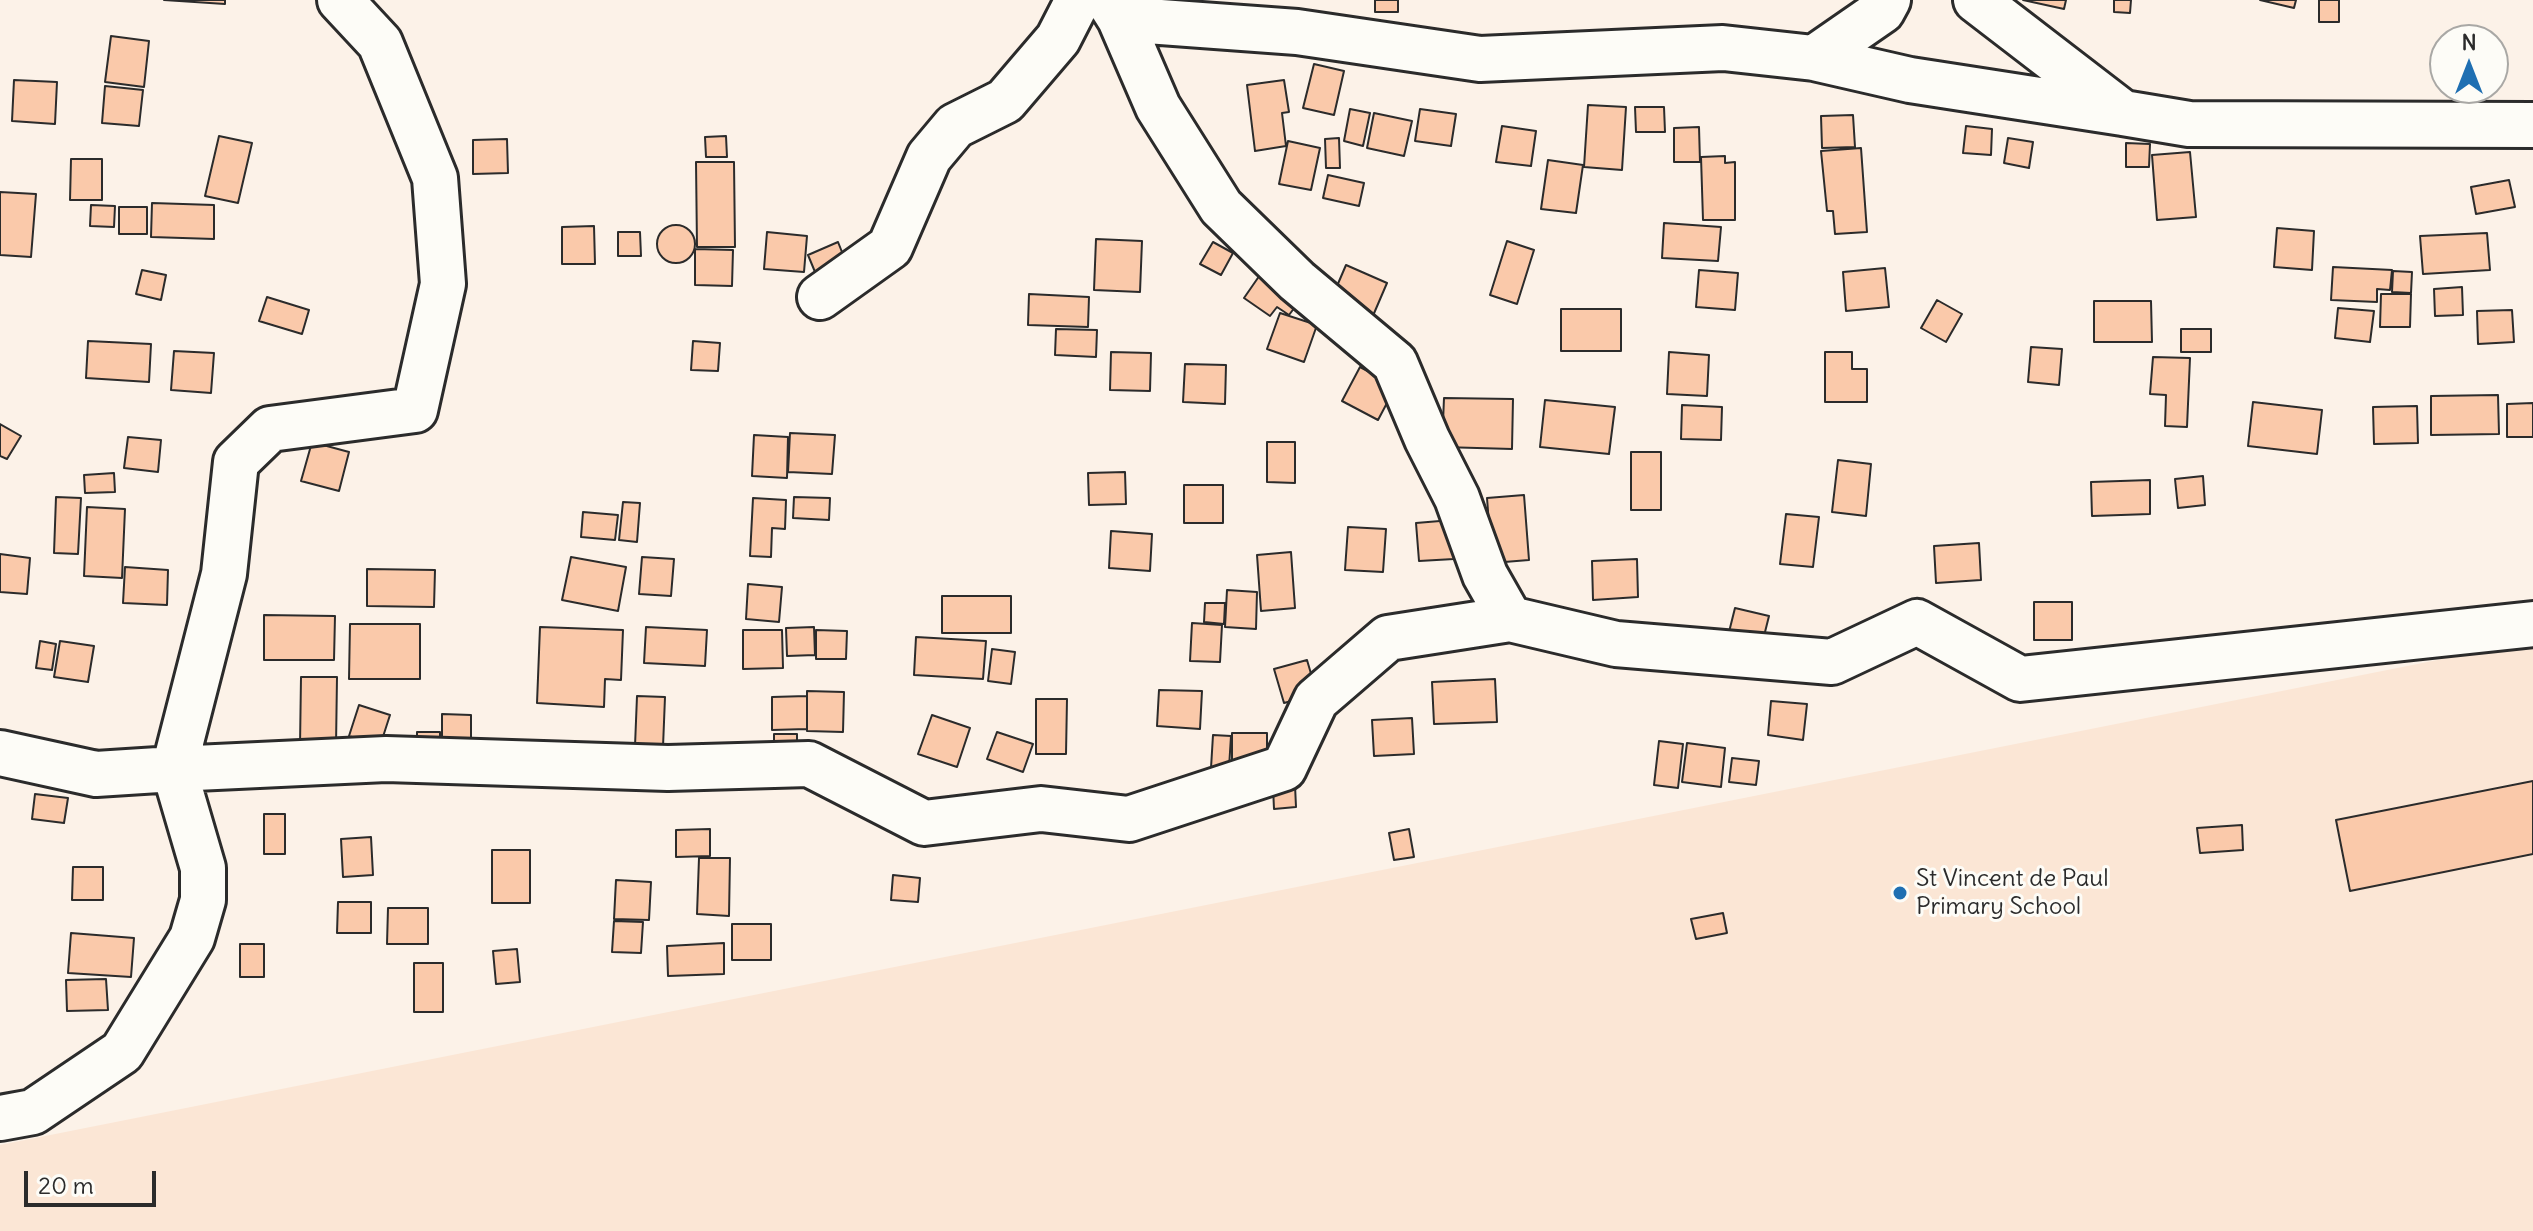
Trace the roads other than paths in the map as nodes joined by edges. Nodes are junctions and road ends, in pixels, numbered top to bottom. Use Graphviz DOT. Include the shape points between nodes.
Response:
graph roads {
  1 [pos="340,0"];
  2 [pos="1078,0"];
  3 [pos="1888,0"];
  4 [pos="1976,0"];
  5 [pos="1114,10"];
  6 [pos="1814,58"];
  7 [pos="2123,113"];
  8 [pos="2533,125"];
  9 [pos="820,297"];
  10 [pos="1510,619"];
  11 [pos="2533,624"];
  12 [pos="0,753"];
  13 [pos="174,769"];
  14 [pos="0,1118"];
  1 -- 13 [label="street" via="380,43 435,178 440,298 415,410 270,429 236,462 224,574"];
  2 -- 9 [label="street" via="1058,39 1005,101 955,126 929,157 890,247"];
  3 -- 6 [label="street" via="1882,11"];
  4 -- 7 [label="street"];
  5 -- 6 [label="street" via="1480,59 1723,48"];
  5 -- 10 [label="street" via="1158,107 1221,207 1297,281 1395,363 1457,498 1485,575"];
  6 -- 7 [label="street" via="1910,80"];
  7 -- 8 [label="street" via="2189,124"];
  10 -- 11 [label="street" via="1616,644 1832,662 1917,622 2020,679"];
  10 -- 13 [label="street" via="1388,638 1316,700 1284,768 1129,819 1041,809 924,823 809,764 668,768 386,759"];
  12 -- 13 [label="street" via="96,774"];
  13 -- 14 [label="street" via="203,868 203,900 192,938 122,1052 33,1112"];
}
